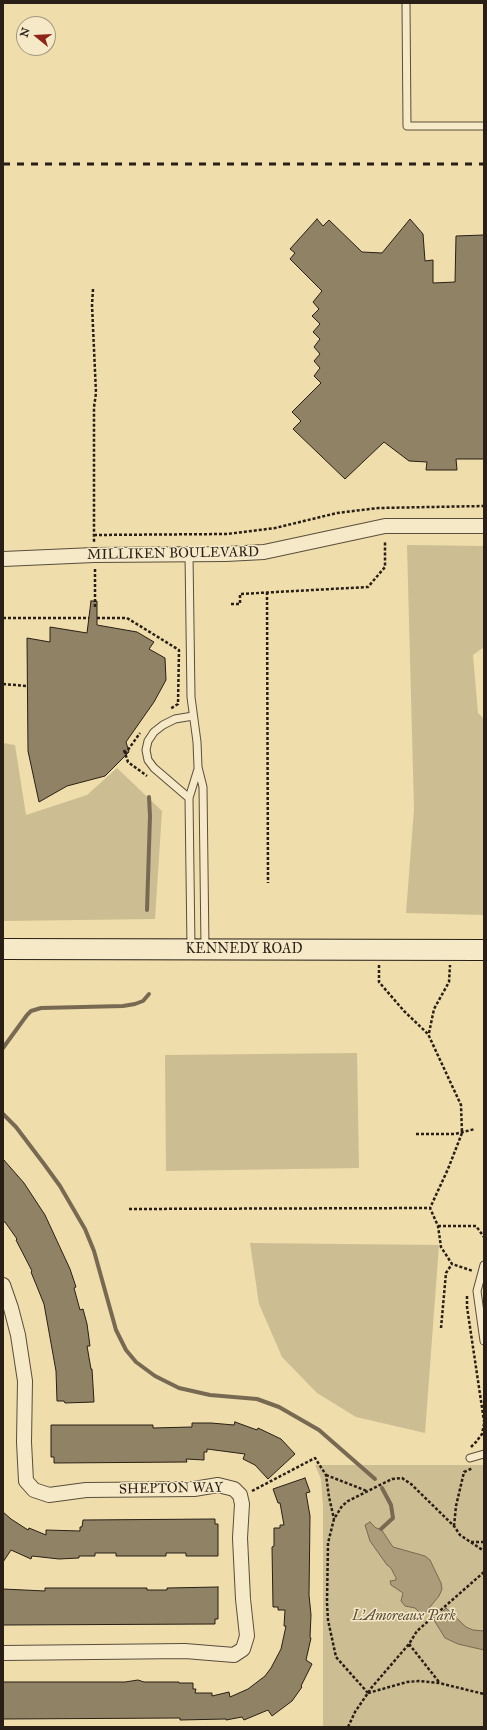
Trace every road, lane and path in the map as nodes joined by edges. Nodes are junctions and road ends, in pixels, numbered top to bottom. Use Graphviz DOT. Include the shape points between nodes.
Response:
graph roads {
  1 [pos="406,3"];
  2 [pos="484,126"];
  3 [pos="93,289"];
  4 [pos="484,506"];
  5 [pos="484,526"];
  6 [pos="94,535"];
  7 [pos="385,541"];
  8 [pos="94,542"];
  9 [pos="189,555"];
  10 [pos="3,559"];
  11 [pos="94,569"];
  12 [pos="267,592"];
  13 [pos="232,604"];
  14 [pos="95,609"];
  15 [pos="3,618"];
  16 [pos="89,618"];
  17 [pos="97,618"];
  18 [pos="3,684"];
  19 [pos="27,686"];
  20 [pos="167,712"];
  21 [pos="193,716"];
  22 [pos="144,727"];
  23 [pos="198,767"];
  24 [pos="150,778"];
  25 [pos="189,798"];
  26 [pos="268,883"];
  27 [pos="3,950"];
  28 [pos="198,950"];
  29 [pos="484,950"];
  30 [pos="379,982"];
  31 [pos="449,982"];
  32 [pos="428,1034"];
  33 [pos="475,1130"];
  34 [pos="462,1133"];
  35 [pos="416,1134"];
  36 [pos="430,1208"];
  37 [pos="129,1209"];
  38 [pos="438,1226"];
  39 [pos="484,1237"];
  40 [pos="452,1264"];
  41 [pos="484,1265"];
  42 [pos="471,1270"];
  43 [pos="482,1273"];
  44 [pos="470,1276"];
  45 [pos="3,1285"];
  46 [pos="467,1294"];
  47 [pos="441,1328"];
  48 [pos="484,1341"];
  49 [pos="484,1421"];
  50 [pos="484,1454"];
  51 [pos="470,1458"];
  52 [pos="478,1466"];
  53 [pos="326,1475"];
  54 [pos="251,1491"];
  55 [pos="367,1491"];
  56 [pos="334,1519"];
  57 [pos="454,1526"];
  58 [pos="470,1542"];
  59 [pos="484,1542"];
  60 [pos="484,1551"];
  61 [pos="484,1572"];
  62 [pos="409,1644"];
  63 [pos="3,1653"];
  64 [pos="439,1683"];
  65 [pos="368,1693"];
  66 [pos="484,1694"];
  67 [pos="348,1727"];
  1 -- 2 [label="lane" via="407,126"];
  3 -- 6 [label="path" via="96,393"];
  4 -- 6 [label="path" via="378,508 337,513 275,528 227,534"];
  5 -- 9 [label="street, MILLIKEN BOULEVARD" via="385,526 264,552"];
  6 -- 8 [label="path"];
  7 -- 12 [label="path" via="385,567 368,587"];
  9 -- 10 [label="street, MILLIKEN BOULEVARD" via="94,555"];
  9 -- 21 [label="lane"];
  11 -- 14 [label="path"];
  12 -- 13 [label="path" via="240,594 240,604"];
  12 -- 26 [label="path"];
  15 -- 16 [label="path"];
  17 -- 20 [label="path" via="127,618 178,650 178,704"];
  18 -- 19 [label="path"];
  21 -- 23 [label="lane"];
  21 -- 25 [label="lane" via="175,719 163,725 154,732 146,750 148,760 154,768"];
  22 -- 24 [label="path" via="125,752 128,762"];
  23 -- 25 [label="lane"];
  23 -- 28 [label="lane" via="203,787"];
  25 -- 28 [label="lane"];
  27 -- 28 [label="main road, KENNEDY ROAD"];
  28 -- 29 [label="main road, KENNEDY ROAD"];
  30 -- 32 [label="path"];
  31 -- 32 [label="path" via="434,1009"];
  32 -- 34 [label="path" via="461,1105"];
  33 -- 34 [label="path"];
  34 -- 35 [label="path"];
  34 -- 36 [label="path"];
  36 -- 37 [label="path"];
  36 -- 38 [label="path"];
  38 -- 39 [label="path" via="476,1226"];
  38 -- 40 [label="path" via="441,1247"];
  40 -- 42 [label="path"];
  40 -- 47 [label="path" via="446,1273"];
  41 -- 43 [label="lane"];
  42 -- 43 [label="path"];
  42 -- 44 [label="path"];
  43 -- 48 [label="lane" via="477,1291"];
  45 -- 63 [label="street, SHEPTON WAY" via="18,1335 25,1382 26,1481 34,1490 49,1495 86,1490 194,1489 218,1485 234,1489 240,1495 242,1504 240,1538 247,1636 243,1649 234,1655 186,1651"];
  46 -- 49 [label="path"];
  50 -- 51 [label="lane"];
  52 -- 57 [label="path" via="464,1472"];
  53 -- 54 [label="path" via="314,1458"];
  53 -- 55 [label="path"];
  53 -- 56 [label="path"];
  55 -- 56 [label="path" via="345,1503"];
  55 -- 57 [label="path" via="395,1477 402,1478"];
  56 -- 65 [label="path" via="328,1543 328,1620 336,1657"];
  57 -- 58 [label="path" via="460,1535"];
  58 -- 59 [label="path"];
  58 -- 60 [label="path"];
  61 -- 62 [label="path" via="417,1631"];
  62 -- 64 [label="path"];
  62 -- 65 [label="path"];
  64 -- 65 [label="path" via="411,1682"];
  64 -- 66 [label="path"];
  65 -- 67 [label="path"];
}
